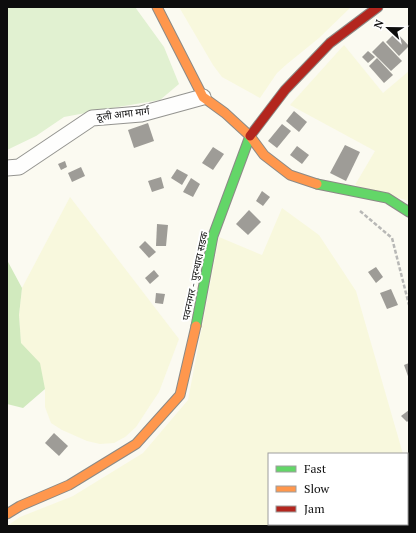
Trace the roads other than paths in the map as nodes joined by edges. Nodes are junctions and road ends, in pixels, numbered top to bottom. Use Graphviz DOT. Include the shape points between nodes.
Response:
graph roads {
  1 [pos="156,7"];
  2 [pos="378,7"];
  3 [pos="203,97"];
  4 [pos="250,136"];
  5 [pos="7,168"];
  6 [pos="409,212"];
  7 [pos="7,514"];
  1 -- 3 [label="street"];
  2 -- 4 [label="street, पवननगर - पुरन्धारा सडक" via="330,43 285,90"];
  3 -- 4 [label="street"];
  3 -- 5 [label="street, ठूली आमा मार्ग" via="140,114 92,118 19,167"];
  4 -- 6 [label="street" via="264,156 290,174 318,184 387,198"];
  4 -- 7 [label="street, पवननगर - पुरन्धारा सडक" via="213,236 180,395 136,444 69,485"];
}
